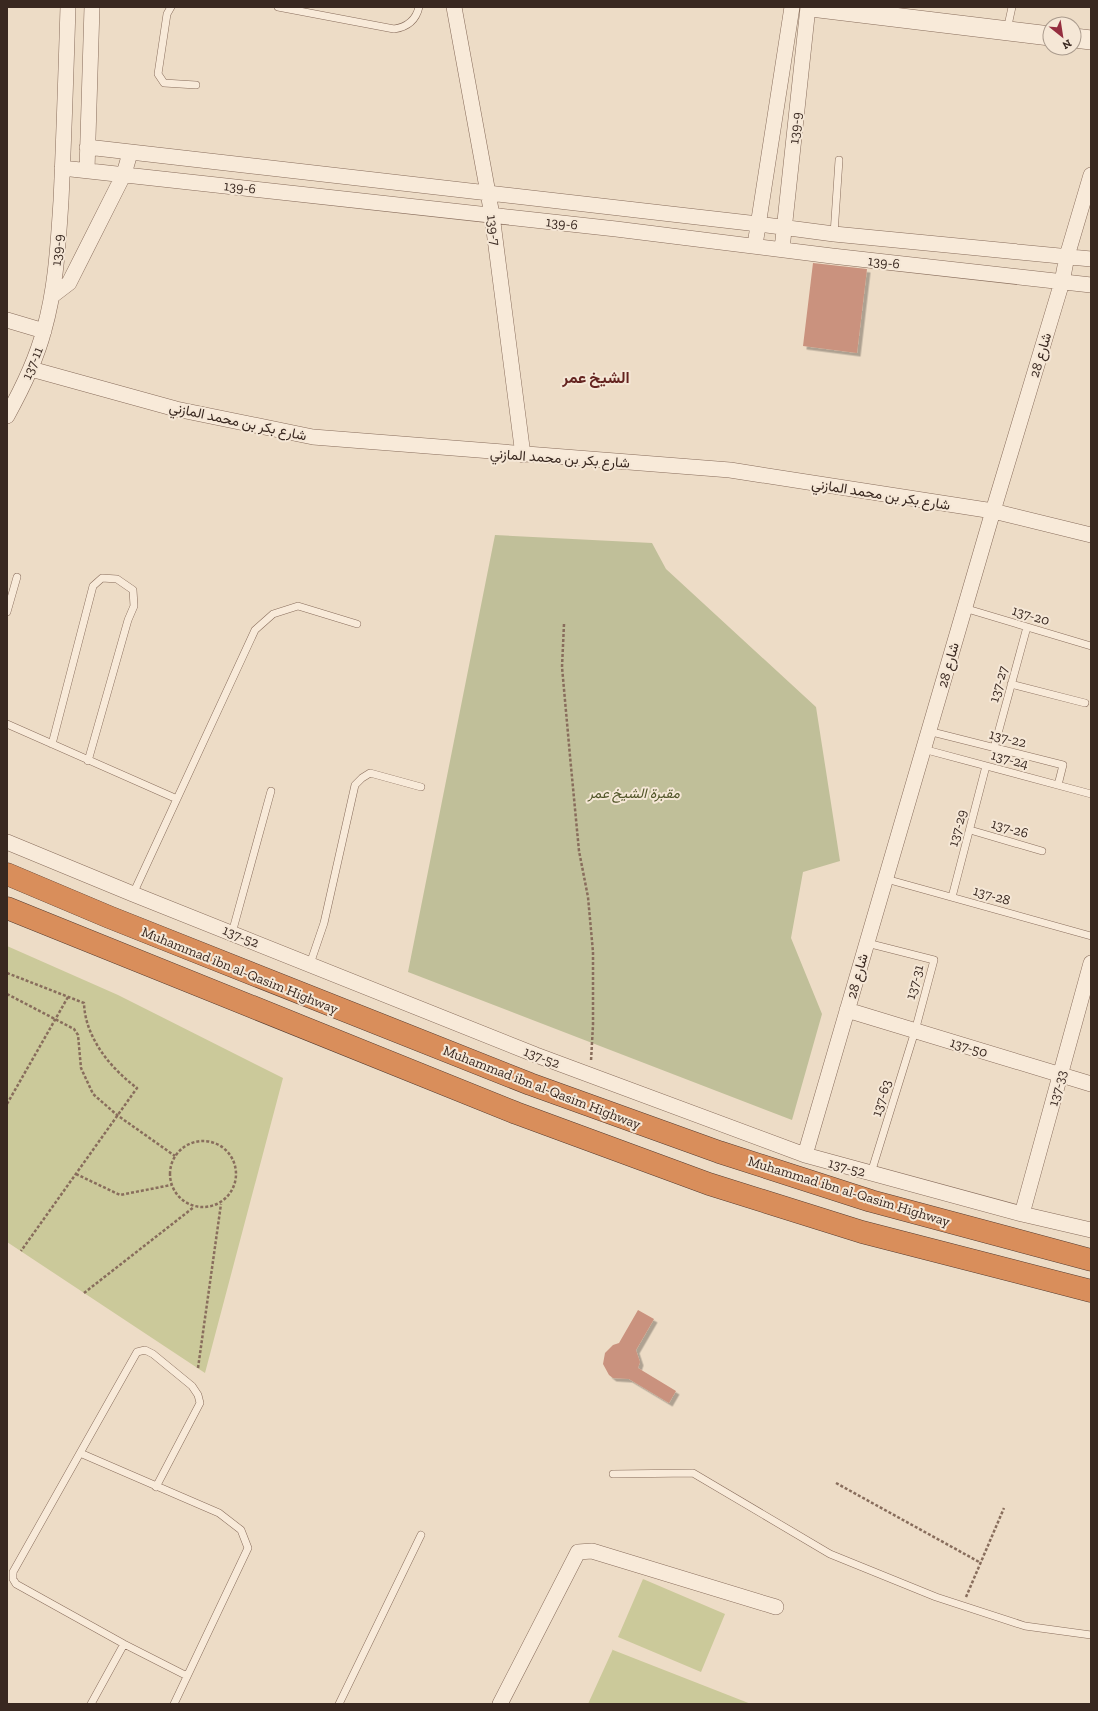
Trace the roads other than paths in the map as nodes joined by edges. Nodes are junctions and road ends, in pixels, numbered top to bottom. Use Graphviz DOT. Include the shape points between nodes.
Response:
graph roads {
  1 [pos="68,7"];
  2 [pos="92,7"];
  3 [pos="171,7"];
  4 [pos="278,7"];
  5 [pos="418,7"];
  6 [pos="454,7"];
  7 [pos="792,7"];
  8 [pos="808,7"];
  9 [pos="812,7"];
  10 [pos="1012,7"];
  11 [pos="1007,31"];
  12 [pos="1042,35"];
  13 [pos="196,85"];
  14 [pos="87,147"];
  15 [pos="130,153"];
  16 [pos="839,160"];
  17 [pos="62,168"];
  18 [pos="87,170"];
  19 [pos="124,174"];
  20 [pos="1091,175"];
  21 [pos="488,193"];
  22 [pos="492,215"];
  23 [pos="758,224"];
  24 [pos="785,227"];
  25 [pos="834,234"];
  26 [pos="755,246"];
  27 [pos="782,249"];
  28 [pos="1067,256"];
  29 [pos="1091,259"];
  30 [pos="1062,282"];
  31 [pos="1091,285"];
  32 [pos="52,296"];
  33 [pos="7,320"];
  34 [pos="44,331"];
  35 [pos="31,368"];
  36 [pos="9,408"];
  37 [pos="524,455"];
  38 [pos="993,511"];
  39 [pos="1091,535"];
  40 [pos="17,577"];
  41 [pos="964,608"];
  42 [pos="7,612"];
  43 [pos="357,624"];
  44 [pos="1027,627"];
  45 [pos="1091,646"];
  46 [pos="1011,684"];
  47 [pos="1085,703"];
  48 [pos="7,724"];
  49 [pos="928,731"];
  50 [pos="52,744"];
  51 [pos="994,748"];
  52 [pos="923,749"];
  53 [pos="88,761"];
  54 [pos="986,766"];
  55 [pos="1058,785"];
  56 [pos="421,787"];
  57 [pos="271,792"];
  58 [pos="1091,794"];
  59 [pos="177,799"];
  60 [pos="970,830"];
  61 [pos="7,842"];
  62 [pos="1042,851"];
  63 [pos="7,874"];
  64 [pos="886,879"];
  65 [pos="133,894"];
  66 [pos="952,897"];
  67 [pos="7,908"];
  68 [pos="232,933"];
  69 [pos="1091,936"];
  70 [pos="867,943"];
  71 [pos="1091,963"];
  72 [pos="310,964"];
  73 [pos="1088,983"];
  74 [pos="847,1010"];
  75 [pos="915,1031"];
  76 [pos="1060,1075"];
  77 [pos="1091,1084"];
  78 [pos="805,1156"];
  79 [pos="872,1173"];
  80 [pos="1022,1214"];
  81 [pos="1091,1230"];
  82 [pos="1091,1260"];
  83 [pos="1091,1291"];
  84 [pos="80,1453"];
  85 [pos="613,1474"];
  86 [pos="156,1486"];
  87 [pos="421,1535"];
  88 [pos="776,1607"];
  89 [pos="1091,1635"];
  90 [pos="124,1644"];
  91 [pos="187,1676"];
  92 [pos="92,1704"];
  93 [pos="174,1704"];
  94 [pos="339,1704"];
  95 [pos="500,1704"];
  1 -- 17 [label="street, 139-9"];
  2 -- 14 [label="street"];
  3 -- 13 [label="lane" via="167,14 158,74 164,83"];
  4 -- 5 [label="lane" via="394,29 402,28 414,20"];
  6 -- 21 [label="street, 139-7"];
  7 -- 23 [label="street, 139-9"];
  8 -- 24 [label="street, 139-9"];
  9 -- 11 [label="street"];
  10 -- 11 [label="lane"];
  11 -- 12 [label="street"];
  14 -- 15 [label="street, 139-6"];
  14 -- 18 [label="street"];
  15 -- 19 [label="street"];
  15 -- 21 [label="street, 139-6"];
  16 -- 25 [label="lane"];
  17 -- 18 [label="street, 139-6"];
  17 -- 32 [label="street, 139-9"];
  18 -- 19 [label="street, 139-6"];
  19 -- 22 [label="street, 139-6"];
  19 -- 32 [label="street" via="69,283"];
  20 -- 28 [label="street, شارع 28"];
  21 -- 22 [label="street, 139-7"];
  21 -- 23 [label="street, 139-6"];
  22 -- 26 [label="street, 139-6"];
  22 -- 37 [label="street, 139-7"];
  23 -- 24 [label="street, 139-6"];
  23 -- 26 [label="street, 139-9"];
  24 -- 25 [label="street, 139-6"];
  24 -- 27 [label="street, 139-9"];
  25 -- 28 [label="street, 139-6"];
  26 -- 27 [label="street, 139-6"];
  27 -- 30 [label="street, 139-6"];
  28 -- 29 [label="street, 139-6"];
  28 -- 30 [label="street, شارع 28"];
  30 -- 31 [label="street, 139-6"];
  30 -- 38 [label="street, شارع 28"];
  32 -- 34 [label="street, 139-9"];
  33 -- 34 [label="street"];
  34 -- 35 [label="street, 137-11"];
  35 -- 36 [label="street, 137-11"];
  35 -- 37 [label="street, شارع بكر بن محمد المازني" via="176,409 313,437"];
  37 -- 38 [label="street, شارع بكر بن محمد المازني" via="730,470"];
  38 -- 39 [label="street, شارع بكر بن محمد المازني"];
  38 -- 41 [label="street, شارع 28"];
  40 -- 42 [label="lane"];
  41 -- 44 [label="lane, 137-20"];
  41 -- 49 [label="street, شارع 28"];
  43 -- 59 [label="lane" via="298,606 273,614 255,630"];
  44 -- 45 [label="lane, 137-20"];
  44 -- 46 [label="lane, 137-27"];
  46 -- 47 [label="lane"];
  46 -- 51 [label="lane, 137-27"];
  48 -- 50 [label="lane"];
  49 -- 51 [label="lane, 137-22"];
  49 -- 52 [label="street, شارع 28"];
  50 -- 53 [label="lane"];
  50 -- 53 [label="lane" via="93,586 102,578 117,579 133,590 134,606"];
  51 -- 55 [label="lane, 137-22" via="1063,765"];
  52 -- 54 [label="lane, 137-24"];
  52 -- 64 [label="street, شارع 28"];
  53 -- 59 [label="lane"];
  54 -- 55 [label="lane, 137-24"];
  54 -- 60 [label="lane, 137-29"];
  55 -- 58 [label="lane, 137-24"];
  56 -- 72 [label="lane" via="370,773 355,785 324,923"];
  57 -- 68 [label="lane"];
  59 -- 65 [label="lane"];
  60 -- 62 [label="lane, 137-26"];
  60 -- 66 [label="lane, 137-29"];
  61 -- 65 [label="street, 137-52"];
  63 -- 82 [label="highway, Muhammad ibn al-Qasim Highway" via="131,926 522,1081 704,1147 871,1201"];
  64 -- 66 [label="lane, 137-28"];
  64 -- 70 [label="street, شارع 28"];
  65 -- 68 [label="street, 137-52"];
  66 -- 69 [label="lane, 137-28"];
  67 -- 83 [label="highway, Muhammad ibn al-Qasim Highway" via="516,1113 709,1184 862,1232"];
  68 -- 72 [label="street, 137-52"];
  70 -- 74 [label="street, شارع 28"];
  70 -- 75 [label="lane, 137-31" via="934,960"];
  71 -- 73 [label="street, 137-33"];
  72 -- 78 [label="street, 137-52" via="536,1055"];
  73 -- 76 [label="street, 137-33"];
  74 -- 75 [label="street, 137-50"];
  74 -- 78 [label="street, شارع 28"];
  75 -- 76 [label="street, 137-50"];
  75 -- 79 [label="lane, 137-63"];
  76 -- 77 [label="street, 137-50"];
  76 -- 80 [label="street, 137-33"];
  78 -- 79 [label="street, 137-52"];
  79 -- 80 [label="street, 137-52"];
  80 -- 81 [label="street, 137-52"];
  84 -- 86 [label="lane"];
  84 -- 86 [label="lane" via="137,1352 145,1350 154,1354 192,1386 200,1403"];
  84 -- 90 [label="lane" via="13,1572 13,1579 16,1584"];
  85 -- 89 [label="lane" via="693,1473 830,1554 936,1597 1025,1626"];
  86 -- 91 [label="lane" via="219,1513 241,1530 248,1548"];
  87 -- 94 [label="lane"];
  88 -- 95 [label="street" via="592,1551 578,1552"];
  90 -- 91 [label="lane"];
  90 -- 92 [label="lane"];
  91 -- 93 [label="lane"];
}
